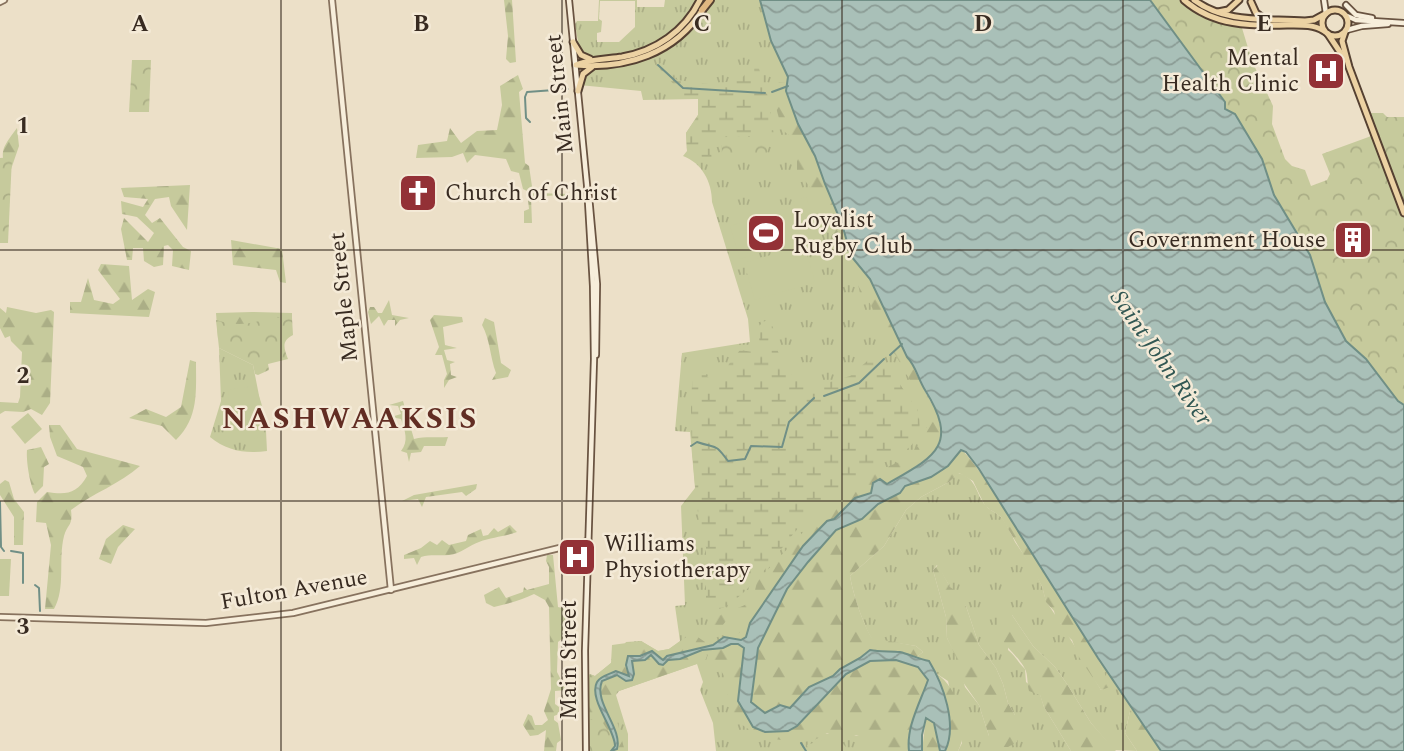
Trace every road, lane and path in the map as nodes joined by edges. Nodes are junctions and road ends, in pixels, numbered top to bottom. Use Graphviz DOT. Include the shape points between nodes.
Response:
graph roads {
  1 [pos="332,0"];
  2 [pos="569,0"];
  3 [pos="700,0"];
  4 [pos="709,0"];
  5 [pos="1184,0"];
  6 [pos="1194,0"];
  7 [pos="1238,0"];
  8 [pos="1324,0"];
  9 [pos="1251,2"];
  10 [pos="1345,2"];
  11 [pos="702,10"];
  12 [pos="1215,12"];
  13 [pos="1326,14"];
  14 [pos="1347,16"];
  15 [pos="1266,19"];
  16 [pos="1299,23"];
  17 [pos="1396,23"];
  18 [pos="1404,23"];
  19 [pos="1346,31"];
  20 [pos="1326,32"];
  21 [pos="573,42"];
  22 [pos="595,63"];
  23 [pos="576,65"];
  24 [pos="1349,66"];
  25 [pos="578,90"];
  26 [pos="1404,213"];
  27 [pos="588,541"];
  28 [pos="391,590"];
  29 [pos="0,617"];
  30 [pos="586,751"];
  1 -- 28 [label="street, Maple Street"];
  2 -- 21 [label="street, Main Street"];
  3 -- 22 [label="main road" via="685,23 661,43"];
  4 -- 11 [label="highway"];
  5 -- 16 [label="main road" via="1203,14 1226,22"];
  6 -- 12 [label="main road"];
  7 -- 12 [label="main road" via="1228,10"];
  8 -- 13 [label="street"];
  9 -- 15 [label="main road" via="1256,13"];
  10 -- 14 [label="street"];
  10 -- 17 [label="street" via="1359,16"];
  11 -- 22 [label="main road" via="685,32 663,49 627,63"];
  12 -- 15 [label="main road"];
  13 -- 14 [label="main road" via="1337,9"];
  13 -- 16 [label="main road"];
  13 -- 20 [label="main road" via="1322,22"];
  14 -- 17 [label="street"];
  14 -- 19 [label="main road"];
  15 -- 16 [label="main road"];
  16 -- 20 [label="main road"];
  17 -- 18 [label="street"];
  17 -- 19 [label="street"];
  19 -- 20 [label="main road" via="1335,36"];
  19 -- 24 [label="main road" via="1342,41"];
  20 -- 24 [label="main road"];
  21 -- 22 [label="main road" via="581,55"];
  21 -- 23 [label="street, Main Street"];
  22 -- 23 [label="main road"];
  22 -- 25 [label="main road" via="583,75"];
  23 -- 25 [label="street, Main Street"];
  24 -- 26 [label="main road"];
  25 -- 27 [label="street, Main Street" via="593,286"];
  27 -- 28 [label="street, Fulton Avenue"];
  27 -- 30 [label="street, Main Street"];
  28 -- 29 [label="street, Fulton Avenue" via="292,613 213,622"];
}
